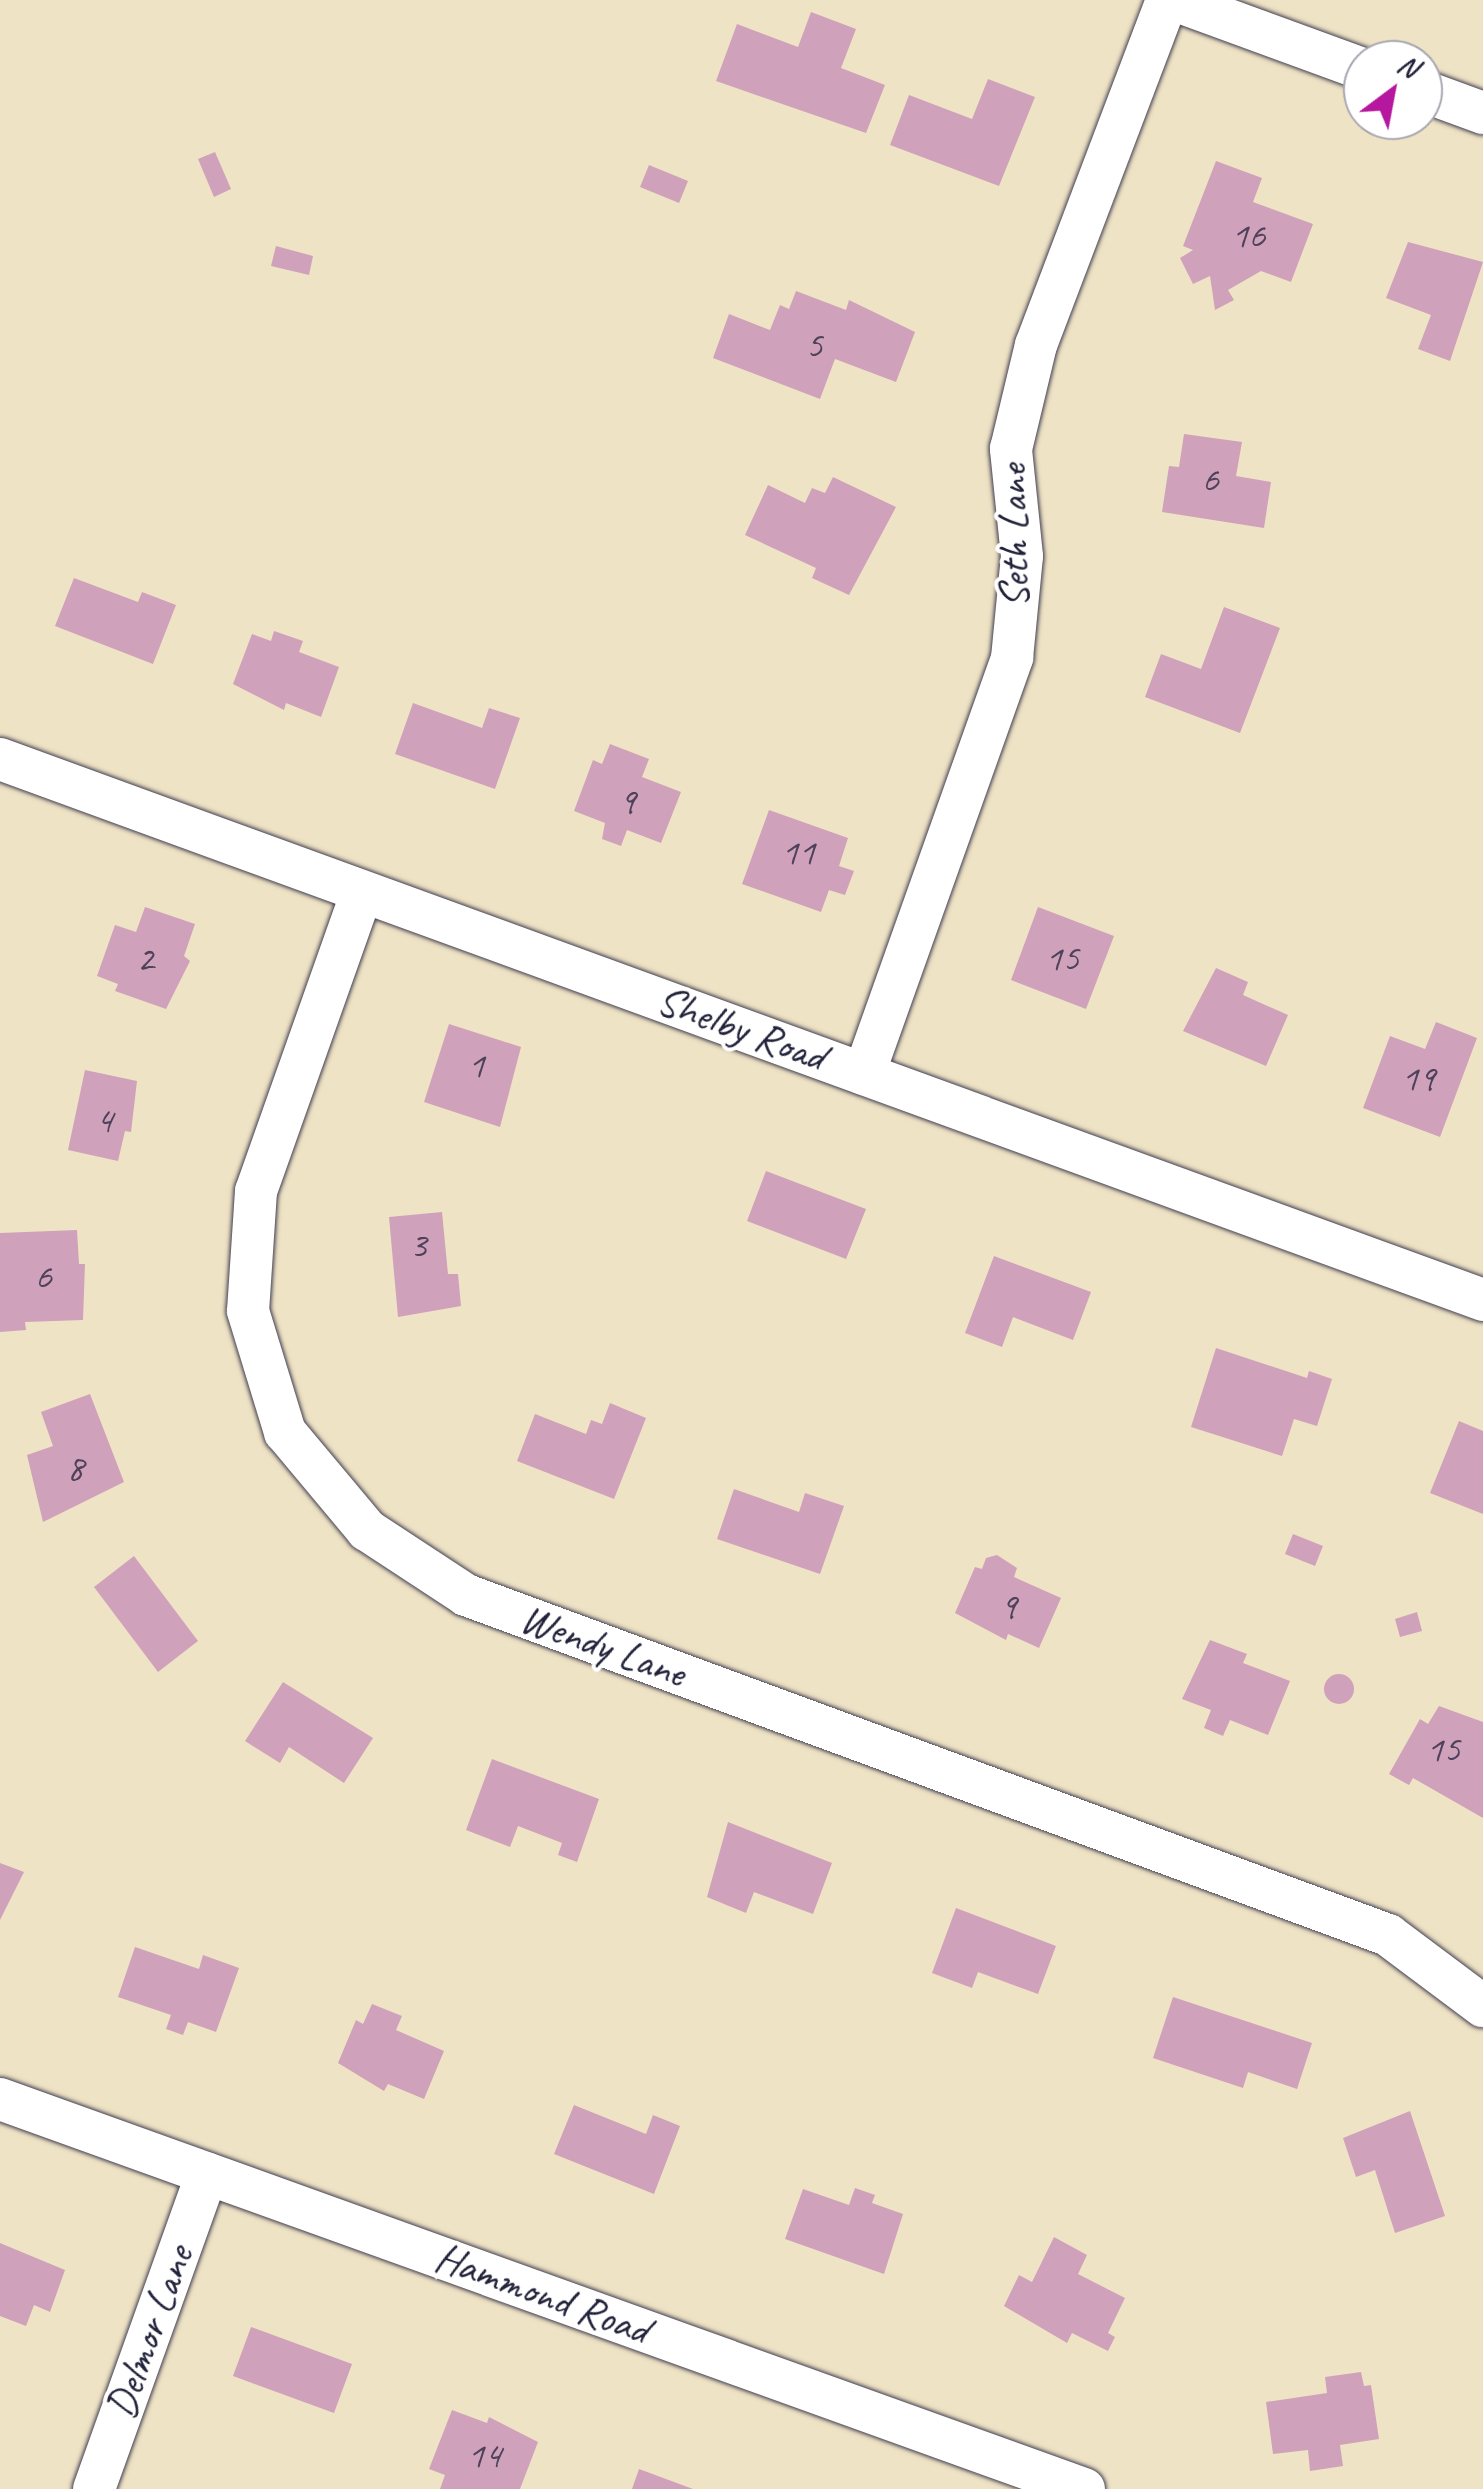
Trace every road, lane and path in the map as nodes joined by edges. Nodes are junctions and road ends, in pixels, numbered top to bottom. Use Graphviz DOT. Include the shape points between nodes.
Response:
graph roads {
  1 [pos="1171,0"];
  2 [pos="1343,62"];
  3 [pos="1443,98"];
  4 [pos="1483,113"];
  5 [pos="0,759"];
  6 [pos="362,892"];
  7 [pos="864,1074"];
  8 [pos="1483,1300"];
  9 [pos="1483,2006"];
  10 [pos="0,2098"];
  11 [pos="207,2174"];
  12 [pos="94,2489"];
  13 [pos="1084,2489"];
  1 -- 2 [label="street"];
  1 -- 7 [label="street, Seth Lane" via="1036,346 1011,448 1022,556 1012,658"];
  3 -- 4 [label="street"];
  5 -- 6 [label="street, Shelby Road"];
  6 -- 7 [label="street, Shelby Road"];
  6 -- 9 [label="street, Wendy Lane" via="256,1192 248,1311 285,1432 367,1530 466,1596 1388,1935"];
  7 -- 8 [label="street, Shelby Road"];
  10 -- 11 [label="street, Hammond Road"];
  11 -- 12 [label="street, Delmor Lane"];
  11 -- 13 [label="street, Hammond Road"];
}
